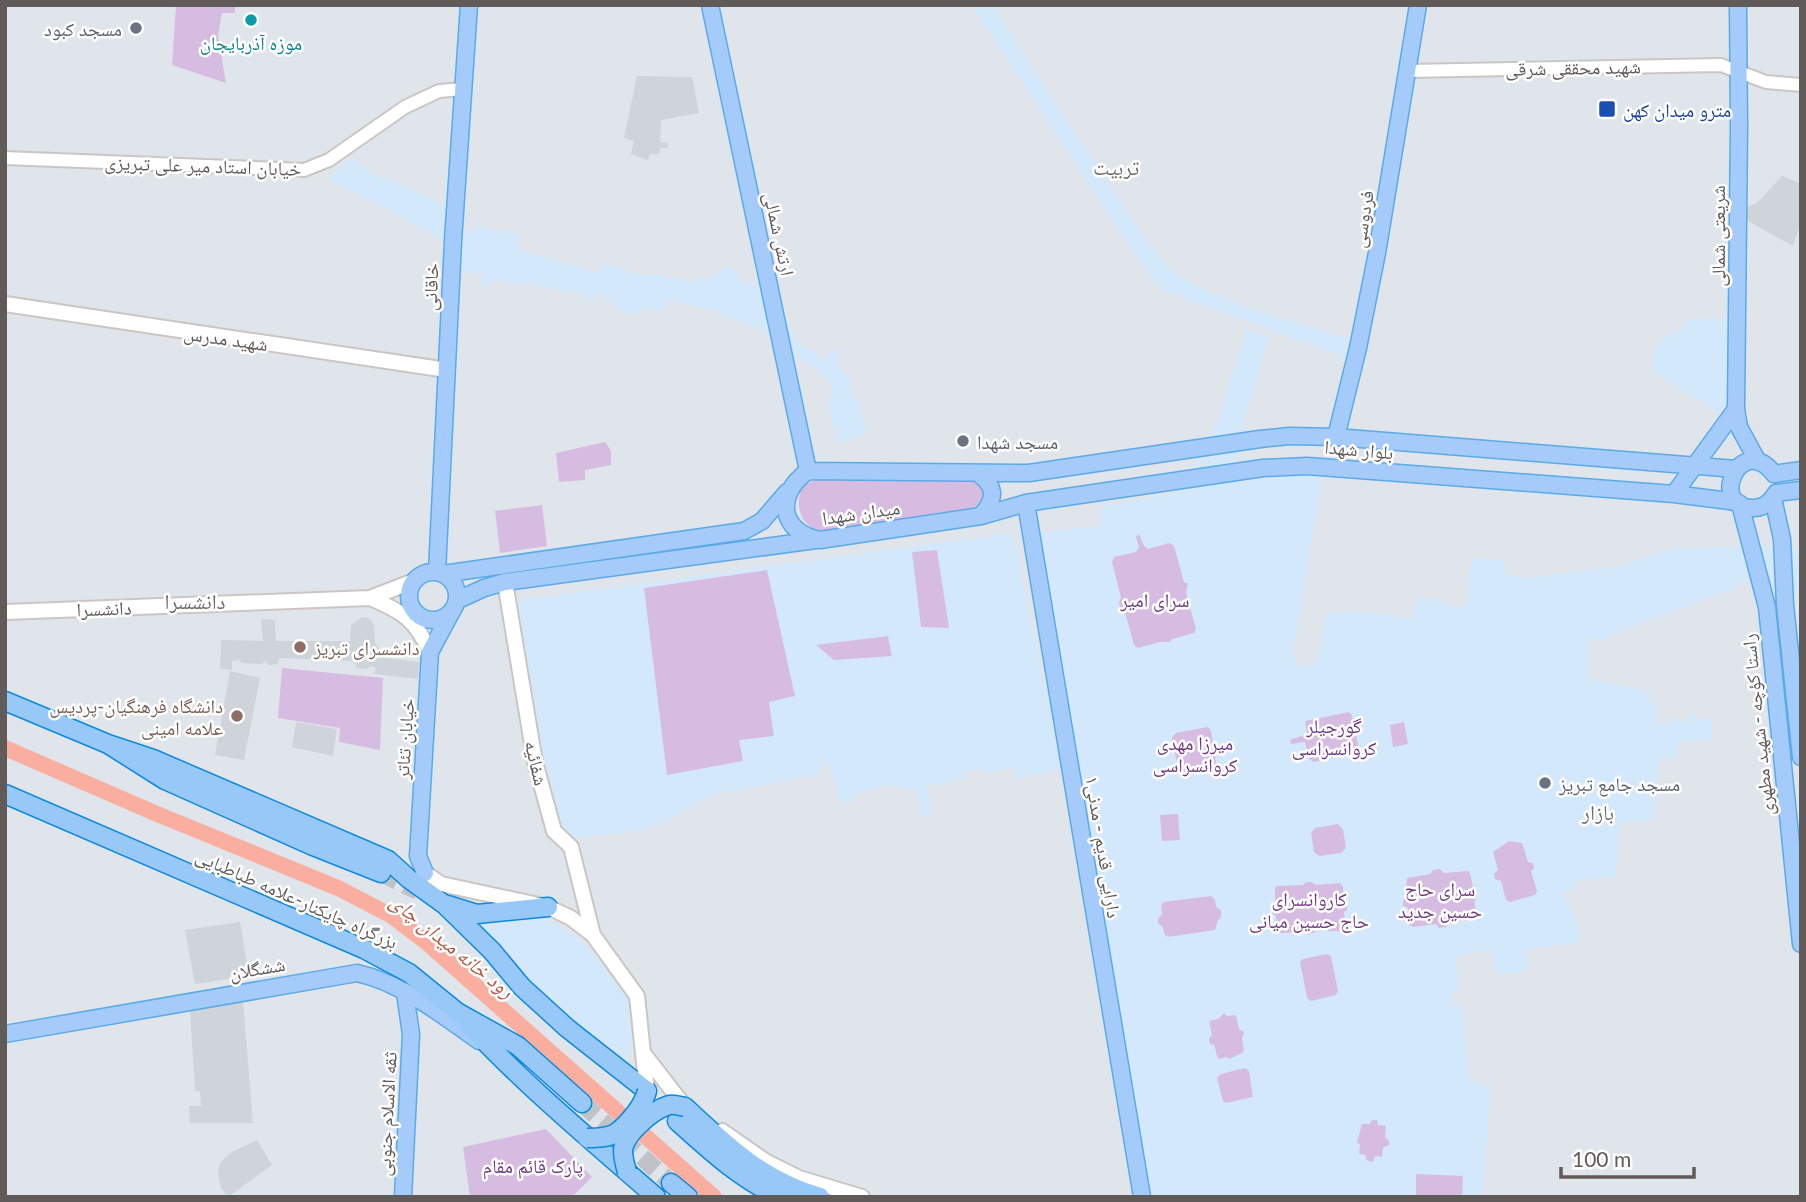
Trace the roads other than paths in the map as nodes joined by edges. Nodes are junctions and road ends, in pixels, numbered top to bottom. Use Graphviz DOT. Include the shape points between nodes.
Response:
graph roads {
  1 [pos="469,5"];
  2 [pos="710,5"];
  3 [pos="1418,5"];
  4 [pos="1738,5"];
  5 [pos="1407,71"];
  6 [pos="1739,71"];
  7 [pos="1801,85"];
  8 [pos="463,89"];
  9 [pos="5,158"];
  10 [pos="5,304"];
  11 [pos="447,370"];
  12 [pos="1737,409"];
  13 [pos="1336,437"];
  14 [pos="1758,462"];
  15 [pos="1692,466"];
  16 [pos="1736,469"];
  17 [pos="1801,470"];
  18 [pos="808,471"];
  19 [pos="979,474"];
  20 [pos="1801,490"];
  21 [pos="789,491"];
  22 [pos="1674,494"];
  23 [pos="1774,495"];
  24 [pos="1026,503"];
  25 [pos="1739,503"];
  26 [pos="982,516"];
  27 [pos="761,522"];
  28 [pos="820,540"];
  29 [pos="764,547"];
  30 [pos="438,548"];
  31 [pos="480,568"];
  32 [pos="440,573"];
  33 [pos="414,581"];
  34 [pos="505,582"];
  35 [pos="1762,588"];
  36 [pos="1784,588"];
  37 [pos="370,598"];
  38 [pos="455,606"];
  39 [pos="5,612"];
  40 [pos="430,652"];
  41 [pos="5,701"];
  42 [pos="108,744"];
  43 [pos="1801,757"];
  44 [pos="5,794"];
  45 [pos="381,873"];
  46 [pos="425,873"];
  47 [pos="1797,875"];
  48 [pos="445,905"];
  49 [pos="548,907"];
  50 [pos="593,935"];
  51 [pos="1801,944"];
  52 [pos="405,993"];
  53 [pos="457,1012"];
  54 [pos="5,1034"];
  55 [pos="496,1053"];
  56 [pos="644,1054"];
  57 [pos="647,1091"];
  58 [pos="582,1103"];
  59 [pos="681,1114"];
  60 [pos="587,1139"];
  61 [pos="628,1172"];
  62 [pos="671,1183"];
  63 [pos="403,1197"];
  64 [pos="656,1197"];
  65 [pos="688,1197"];
  66 [pos="780,1197"];
  67 [pos="820,1197"];
  68 [pos="862,1197"];
  69 [pos="1142,1197"];
  1 -- 8 [label="main road, خاقانی"];
  2 -- 18 [label="main road, ارتش شمالی"];
  3 -- 5 [label="main road, فردوسی"];
  4 -- 6 [label="main road, شریعتی شمالی"];
  5 -- 6 [label="street, شهید محققی شرقی" via="1721,65"];
  5 -- 13 [label="main road, فردوسی" via="1377,253"];
  6 -- 7 [label="street, شهید محققی شرقی" via="1766,82"];
  6 -- 12 [label="main road, شریعتی شمالی"];
  8 -- 9 [label="street, خیابان استاد میر علی تبریزی" via="439,91 405,107 329,160 304,170"];
  8 -- 11 [label="main road, خاقانی"];
  10 -- 11 [label="main road, شهید مدرس"];
  11 -- 30 [label="main road, خاقانی"];
  12 -- 14 [label="main road, شریعتی شمالی" via="1739,427"];
  12 -- 15 [label="main road"];
  13 -- 15 [label="main road, بلوار شهدا"];
  13 -- 19 [label="main road, بلوار شهدا" via="1269,438 1029,473"];
  14 -- 16 [label="main road"];
  14 -- 17 [label="main road" via="1774,474"];
  15 -- 16 [label="main road, بلوار شهدا"];
  15 -- 22 [label="main road"];
  16 -- 25 [label="main road, راستا کؤچه - شهید مطهری" via="1730,489"];
  18 -- 19 [label="main road, میدان شهدا"];
  18 -- 21 [label="main road"];
  19 -- 26 [label="main road" via="992,489"];
  20 -- 23 [label="main road, بلوار شهدا"];
  21 -- 27 [label="main road"];
  21 -- 28 [label="main road, میدان شهدا" via="787,518 806,537"];
  22 -- 24 [label="main road, بلوار شهدا" via="1307,466 1263,468"];
  22 -- 25 [label="main road, بلوار شهدا"];
  23 -- 25 [label="main road, بلوار شهدا" via="1758,508"];
  23 -- 36 [label="main road, راستا کؤچه - شهید مطهری"];
  24 -- 26 [label="main road, بلوار شهدا"];
  24 -- 69 [label="main road, دارایی قدیم - مدنی۱"];
  25 -- 35 [label="main road, راستا کؤچه - شهید مطهری"];
  26 -- 28 [label="main road, میدان شهدا"];
  27 -- 29 [label="main road" via="772,533"];
  27 -- 31 [label="main road" via="725,535"];
  28 -- 29 [label="main road"];
  29 -- 34 [label="main road"];
  30 -- 31 [label="main road"];
  30 -- 32 [label="main road, خاقانی"];
  31 -- 32 [label="main road"];
  32 -- 33 [label="main road" via="424,573"];
  32 -- 38 [label="main road" via="453,582"];
  33 -- 37 [label="main road"];
  33 -- 38 [label="main road" via="409,598 418,615 436,620"];
  34 -- 38 [label="main road" via="484,588"];
  34 -- 50 [label="main road, شفائیه" via="535,762 554,831 571,847"];
  35 -- 36 [label="main road" via="1772,583"];
  35 -- 47 [label="main road, راستا کؤچه - شهید مطهری"];
  36 -- 43 [label="main road, راستا کؤچه - شهید مطهری"];
  37 -- 39 [label="main road, دانشسرا"];
  37 -- 40 [label="main road" via="403,613 416,625"];
  38 -- 40 [label="main road, خیابان تئاتر"];
  40 -- 46 [label="main road, خیابان تئاتر" via="418,856"];
  41 -- 42 [label="highway"];
  42 -- 45 [label="highway" via="165,780"];
  42 -- 48 [label="highway" via="388,860"];
  44 -- 53 [label="highway, بزرگراه چایکنار-علامه طباطبایی" via="364,949 409,973"];
  46 -- 49 [label="main road" via="441,884"];
  47 -- 51 [label="main road, راستا کؤچه - شهید مطهری"];
  48 -- 49 [label="highway" via="477,914"];
  48 -- 57 [label="highway" via="522,987"];
  49 -- 50 [label="main road"];
  50 -- 56 [label="main road" via="637,996"];
  52 -- 54 [label="main road, ششگلان" via="357,973"];
  52 -- 55 [label="main road, ششگلان"];
  52 -- 63 [label="main road, ثقه الاسلام جنوبی" via="411,1034"];
  53 -- 55 [label="highway"];
  53 -- 58 [label="highway, بزرگراه چایکنار-علامه طباطبایی" via="518,1046"];
  55 -- 60 [label="highway"];
  56 -- 57 [label="main road"];
  56 -- 59 [label="main road"];
  57 -- 60 [label="highway, bridge" via="644,1103 615,1133"];
  59 -- 61 [label="highway, bridge" via="672,1104 639,1126 625,1142"];
  59 -- 66 [label="highway" via="722,1162"];
  59 -- 67 [label="highway" via="756,1169"];
  59 -- 68 [label="main road" via="799,1178"];
  60 -- 61 [label="highway"];
  61 -- 64 [label="highway"];
  62 -- 65 [label="highway"];
}
